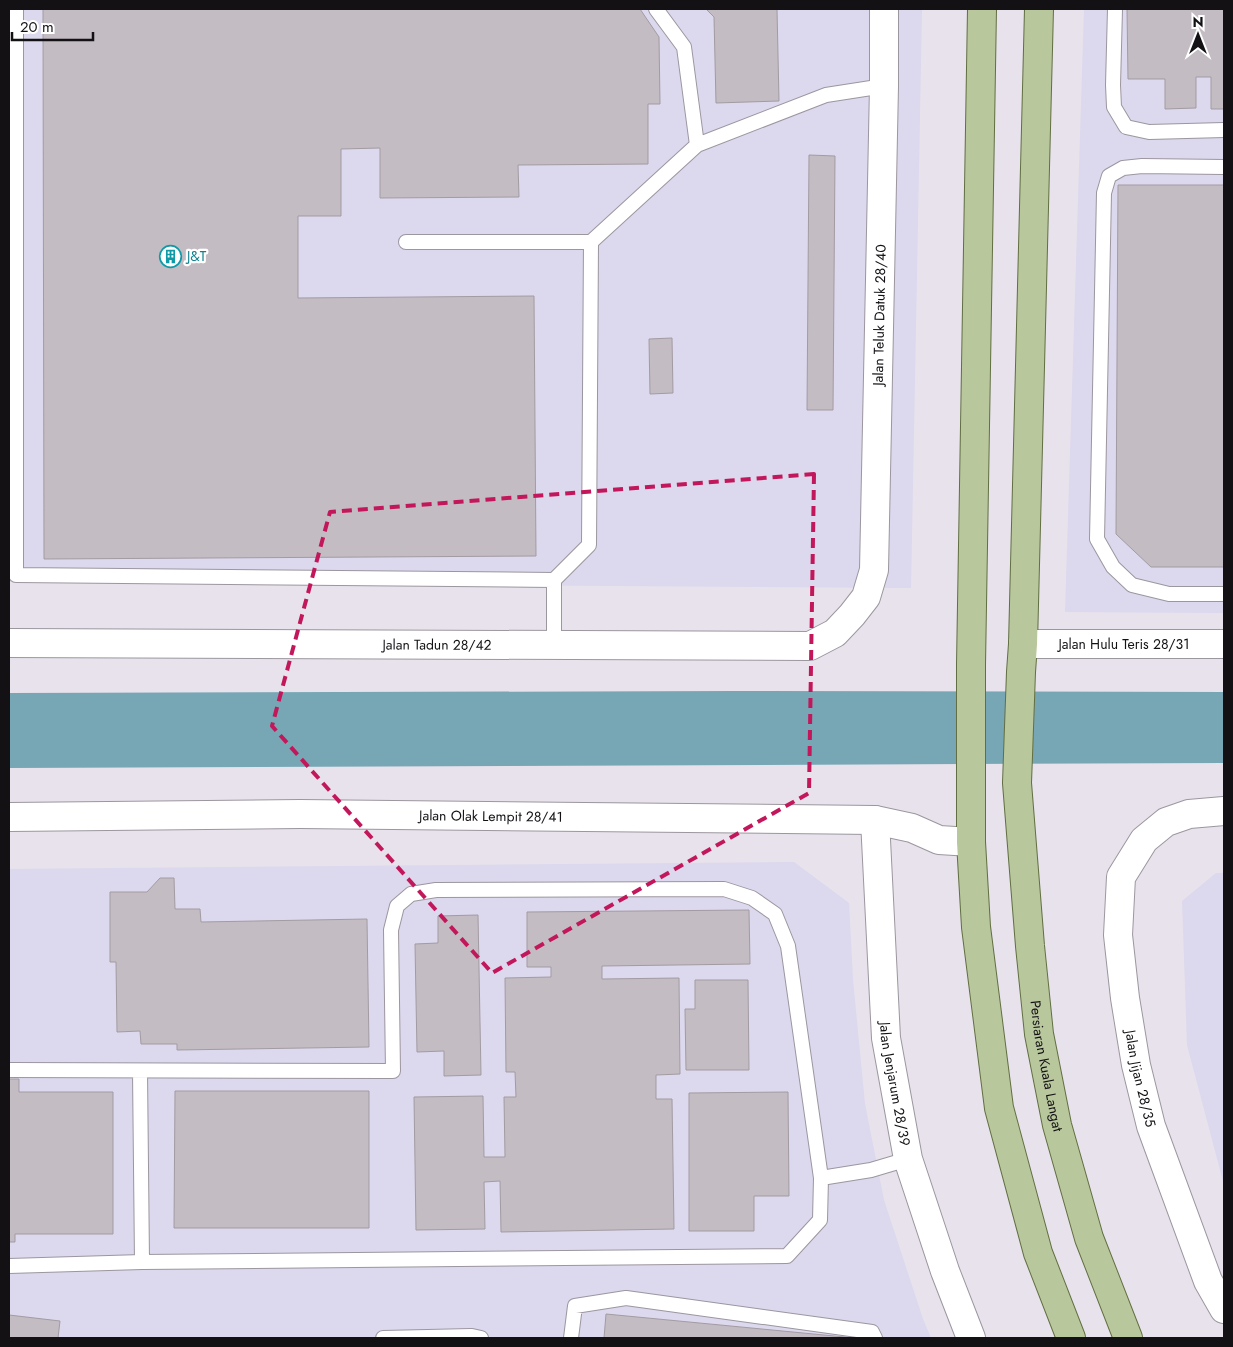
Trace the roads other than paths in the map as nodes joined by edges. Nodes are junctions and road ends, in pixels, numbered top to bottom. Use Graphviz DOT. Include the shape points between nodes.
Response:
graph roads {
  1 [pos="16,9"];
  2 [pos="656,9"];
  3 [pos="884,9"];
  4 [pos="982,9"];
  5 [pos="1040,9"];
  6 [pos="1115,9"];
  7 [pos="884,86"];
  8 [pos="1224,130"];
  9 [pos="697,145"];
  10 [pos="1224,167"];
  11 [pos="406,242"];
  12 [pos="591,242"];
  13 [pos="554,580"];
  14 [pos="1224,594"];
  15 [pos="852,615"];
  16 [pos="9,643"];
  17 [pos="1023,644"];
  18 [pos="1224,644"];
  19 [pos="554,645"];
  20 [pos="1224,811"];
  21 [pos="9,817"];
  22 [pos="875,820"];
  23 [pos="971,842"];
  24 [pos="9,1070"];
  25 [pos="140,1071"];
  26 [pos="908,1159"];
  27 [pos="820,1178"];
  28 [pos="142,1262"];
  29 [pos="9,1266"];
  30 [pos="1224,1309"];
  31 [pos="383,1338"];
  32 [pos="481,1338"];
  33 [pos="571,1338"];
  34 [pos="876,1338"];
  35 [pos="971,1338"];
  36 [pos="1071,1338"];
  37 [pos="1128,1338"];
  1 -- 13 [label="lane" via="16,575"];
  2 -- 9 [label="lane" via="684,47"];
  3 -- 7 [label="street, Jalan Teluk Datuk 28/40"];
  4 -- 23 [label="main road"];
  5 -- 17 [label="main road, Persiaran Kuala Langat"];
  6 -- 8 [label="lane" via="1114,107 1126,127 1149,132"];
  7 -- 9 [label="lane" via="826,95"];
  7 -- 15 [label="street, Jalan Teluk Datuk 28/40" via="874,570 866,597"];
  9 -- 12 [label="lane"];
  10 -- 14 [label="lane" via="1142,166 1123,168 1109,176 1104,193 1097,539 1112,567 1132,585 1169,594"];
  11 -- 12 [label="lane"];
  12 -- 13 [label="lane" via="588,545"];
  13 -- 19 [label="lane"];
  15 -- 19 [label="street, Jalan Tadun 28/42" via="835,633 810,646"];
  16 -- 19 [label="street, Jalan Tadun 28/42"];
  17 -- 18 [label="street, Jalan Hulu Teris 28/31"];
  17 -- 37 [label="main road, Persiaran Kuala Langat" via="1017,783 1039,1034 1057,1125 1089,1238"];
  20 -- 30 [label="street, Jalan Jijan 28/35" via="1189,814 1166,822 1144,840 1121,877 1118,935 1136,1065 1154,1135 1208,1281"];
  21 -- 22 [label="street, Jalan Olak Lempit 28/41" via="310,814"];
  22 -- 23 [label="street, Jalan Olak Lempit 28/41" via="912,828 939,840"];
  22 -- 26 [label="street, Jalan Jenjarum 28/39" via="886,1038"];
  23 -- 36 [label="main road" via="976,927 999,1108 1038,1253"];
  24 -- 25 [label="lane"];
  25 -- 27 [label="lane" via="393,1072 391,930 397,906 411,894 436,890 724,889 752,898 776,914 788,946"];
  25 -- 28 [label="lane"];
  26 -- 27 [label="lane" via="872,1170"];
  26 -- 35 [label="street, Jalan Jenjarum 28/39"];
  27 -- 28 [label="lane" via="820,1220 787,1256"];
  28 -- 29 [label="lane"];
  31 -- 32 [label="lane"];
  33 -- 34 [label="lane" via="575,1306 626,1298 872,1332"];
}
